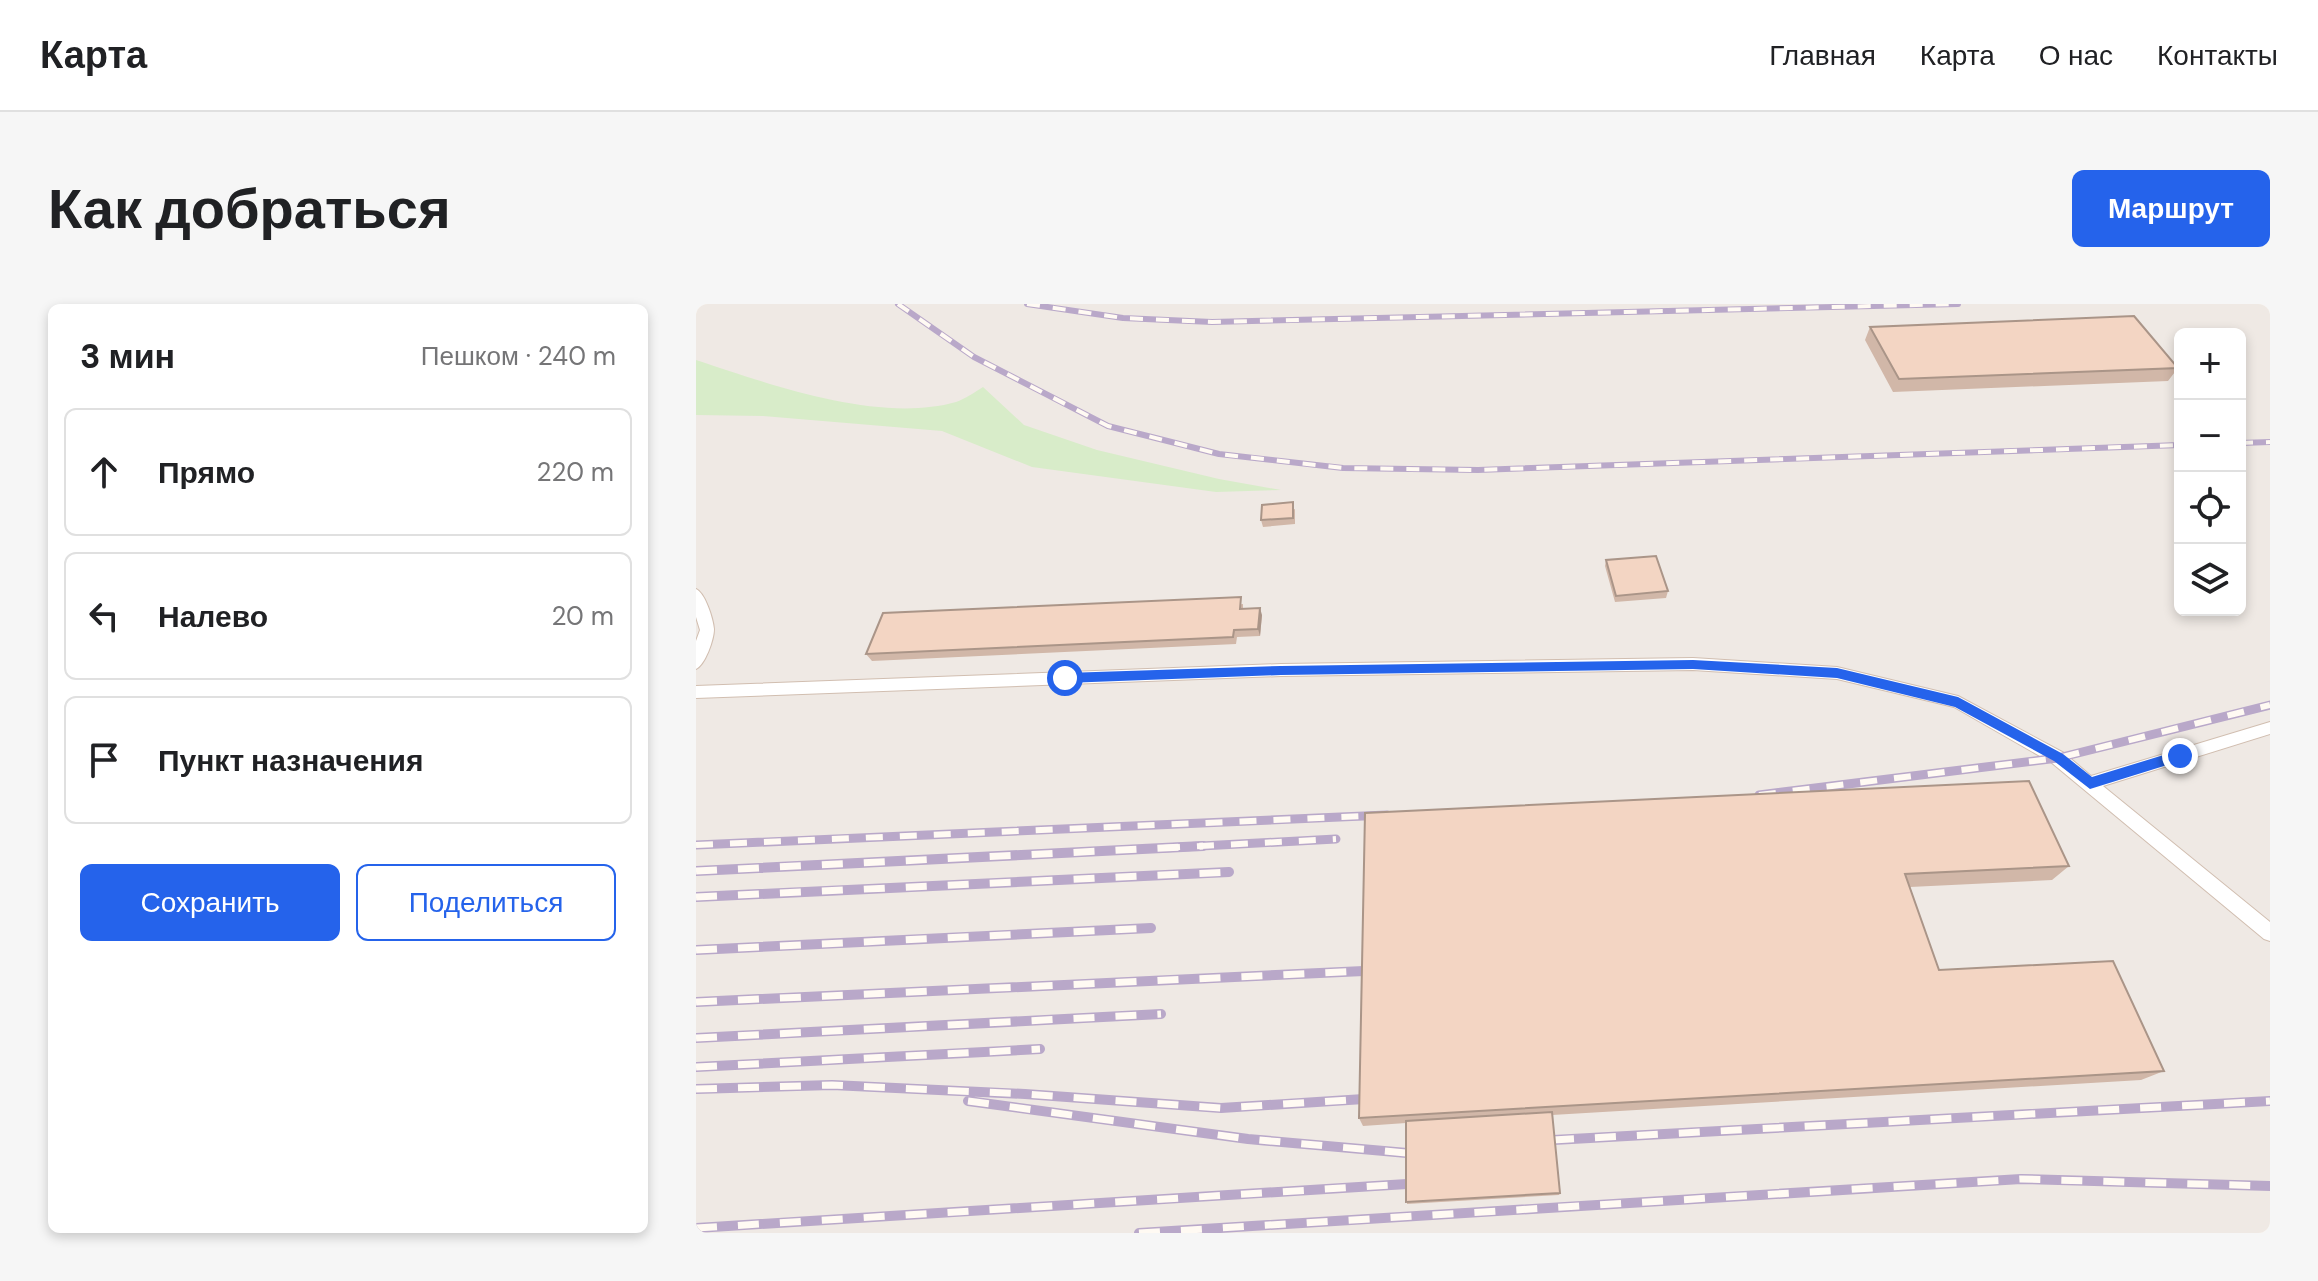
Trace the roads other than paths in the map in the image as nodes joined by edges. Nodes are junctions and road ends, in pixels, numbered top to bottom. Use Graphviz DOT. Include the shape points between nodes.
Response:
graph roads {
  1 [pos="696,594"];
  2 [pos="696,663"];
  3 [pos="696,692"];
  4 [pos="2270,728"];
  5 [pos="2090,783"];
  6 [pos="2270,933"];
  1 -- 2 [label="lane" via="707,630"];
  3 -- 5 [label="lane" via="1312,670 1693,664 1822,672 1958,702 2058,758"];
  4 -- 5 [label="lane"];
  5 -- 6 [label="lane"];
}
